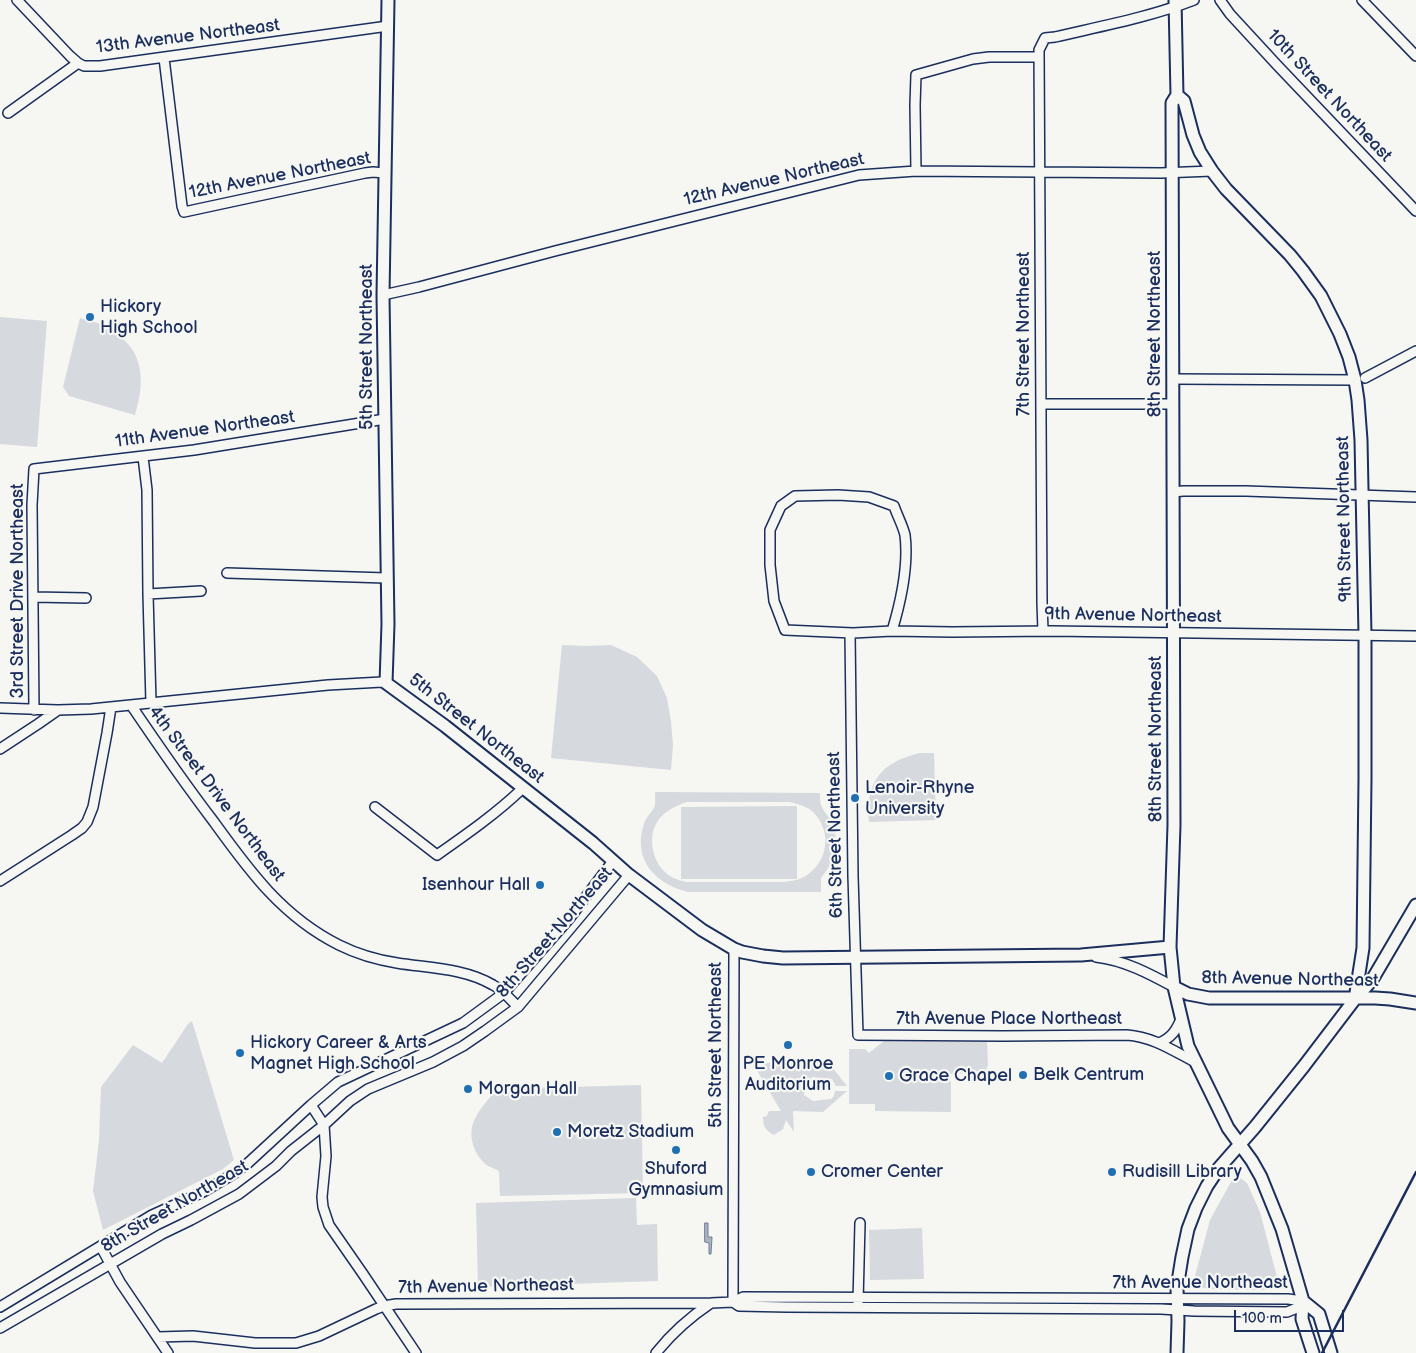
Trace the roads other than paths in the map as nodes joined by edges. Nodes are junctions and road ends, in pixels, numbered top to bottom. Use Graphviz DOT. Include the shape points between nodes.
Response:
graph roads {
  1 [pos="17,0"];
  2 [pos="388,0"];
  3 [pos="1194,0"];
  4 [pos="1220,0"];
  5 [pos="1362,0"];
  6 [pos="1175,4"];
  7 [pos="388,26"];
  8 [pos="1416,56"];
  9 [pos="1039,57"];
  10 [pos="164,58"];
  11 [pos="78,63"];
  12 [pos="1178,96"];
  13 [pos="8,113"];
  14 [pos="916,171"];
  15 [pos="1212,171"];
  16 [pos="1040,172"];
  17 [pos="1172,172"];
  18 [pos="385,173"];
  19 [pos="1416,212"];
  20 [pos="384,295"];
  21 [pos="1416,351"];
  22 [pos="1173,379"];
  23 [pos="1360,379"];
  24 [pos="1041,404"];
  25 [pos="1173,404"];
  26 [pos="385,419"];
  27 [pos="143,457"];
  28 [pos="34,473"];
  29 [pos="1173,492"];
  30 [pos="1363,495"];
  31 [pos="1416,497"];
  32 [pos="227,573"];
  33 [pos="386,578"];
  34 [pos="201,591"];
  35 [pos="148,594"];
  36 [pos="33,597"];
  37 [pos="86,598"];
  38 [pos="892,631"];
  39 [pos="1043,631"];
  40 [pos="1173,632"];
  41 [pos="850,633"];
  42 [pos="1365,635"];
  43 [pos="1416,636"];
  44 [pos="386,683"];
  45 [pos="151,703"];
  46 [pos="130,705"];
  47 [pos="111,707"];
  48 [pos="0,708"];
  49 [pos="34,710"];
  50 [pos="58,710"];
  51 [pos="0,749"];
  52 [pos="523,788"];
  53 [pos="375,807"];
  54 [pos="613,861"];
  55 [pos="629,875"];
  56 [pos="0,881"];
  57 [pos="1416,906"];
  58 [pos="1170,947"];
  59 [pos="734,949"];
  60 [pos="1081,955"];
  61 [pos="855,958"];
  62 [pos="1174,988"];
  63 [pos="504,993"];
  64 [pos="1355,999"];
  65 [pos="1416,1003"];
  66 [pos="518,1008"];
  67 [pos="1181,1019"];
  68 [pos="858,1035"];
  69 [pos="1159,1043"];
  70 [pos="1195,1062"];
  71 [pos="311,1105"];
  72 [pos="324,1125"];
  73 [pos="1239,1144"];
  74 [pos="860,1223"];
  75 [pos="101,1247"];
  76 [pos="111,1264"];
  77 [pos="1304,1301"];
  78 [pos="733,1302"];
  79 [pos="711,1303"];
  80 [pos="858,1303"];
  81 [pos="1178,1304"];
  82 [pos="384,1306"];
  83 [pos="0,1307"];
  84 [pos="0,1328"];
  85 [pos="158,1336"];
  86 [pos="168,1353"];
  87 [pos="416,1353"];
  88 [pos="656,1353"];
  89 [pos="1177,1353"];
  90 [pos="1313,1353"];
  91 [pos="1331,1353"];
  1 -- 11 [label="street"];
  2 -- 7 [label="main road, 5th Street Northeast"];
  3 -- 6 [label="street"];
  4 -- 19 [label="street, 10th Street Northeast"];
  5 -- 8 [label="street"];
  6 -- 9 [label="street, 7th Street Northeast" via="1045,38"];
  6 -- 12 [label="main road"];
  7 -- 10 [label="street, 13th Avenue Northeast"];
  7 -- 18 [label="main road, 5th Street Northeast"];
  9 -- 14 [label="street" via="973,59 916,75"];
  9 -- 16 [label="street, 7th Street Northeast"];
  10 -- 11 [label="street, 13th Avenue Northeast" via="100,66"];
  10 -- 18 [label="street, 12th Avenue Northeast" via="184,212 373,172"];
  11 -- 13 [label="street, 13th Avenue Northeast"];
  12 -- 15 [label="main road, 9th Street Northeast" via="1184,101 1193,136"];
  12 -- 17 [label="main road, 8th Street Northeast" via="1172,103"];
  14 -- 16 [label="street, 12th Avenue Northeast"];
  14 -- 20 [label="street, 12th Avenue Northeast" via="847,177"];
  15 -- 17 [label="street, 12th Avenue Northeast"];
  15 -- 23 [label="main road, 9th Street Northeast" via="1290,255 1315,287"];
  16 -- 17 [label="street, 12th Avenue Northeast"];
  16 -- 24 [label="street, 7th Street Northeast"];
  17 -- 22 [label="main road, 8th Street Northeast"];
  18 -- 20 [label="main road, 5th Street Northeast"];
  20 -- 26 [label="main road, 5th Street Northeast"];
  21 -- 23 [label="street"];
  22 -- 23 [label="street"];
  22 -- 25 [label="main road, 8th Street Northeast"];
  23 -- 30 [label="main road, 9th Street Northeast" via="1358,400"];
  24 -- 25 [label="street"];
  24 -- 39 [label="street, 7th Street Northeast"];
  25 -- 29 [label="main road, 8th Street Northeast"];
  26 -- 27 [label="street, 11th Avenue Northeast"];
  26 -- 33 [label="main road, 5th Street Northeast"];
  27 -- 28 [label="street, 11th Avenue Northeast" via="34,469"];
  27 -- 35 [label="street, 4th Street Drive Northeast"];
  28 -- 36 [label="street, 3rd Street Drive Northeast"];
  29 -- 30 [label="street"];
  29 -- 40 [label="main road, 8th Street Northeast"];
  30 -- 31 [label="street"];
  30 -- 42 [label="main road, 9th Street Northeast"];
  32 -- 33 [label="street"];
  33 -- 44 [label="main road, 5th Street Northeast"];
  34 -- 35 [label="street"];
  35 -- 45 [label="street, 4th Street Drive Northeast"];
  36 -- 37 [label="street"];
  36 -- 49 [label="street, 3rd Street Drive Northeast"];
  38 -- 39 [label="street, 9th Avenue Northeast"];
  38 -- 41 [label="street, 9th Avenue Northeast"];
  38 -- 41 [label="street" via="899,609 905,561 905,534 894,506 868,497 795,496 781,506 770,530 774,601 785,630"];
  39 -- 40 [label="street, 9th Avenue Northeast"];
  40 -- 42 [label="street, 9th Avenue Northeast"];
  40 -- 58 [label="main road, 8th Street Northeast" via="1174,825"];
  41 -- 61 [label="street, 6th Street Northeast"];
  42 -- 43 [label="street, 9th Avenue Northeast"];
  42 -- 64 [label="main road, 9th Street Northeast" via="1363,948"];
  44 -- 45 [label="street" via="328,685"];
  44 -- 52 [label="main road, 5th Street Northeast"];
  45 -- 46 [label="street"];
  46 -- 47 [label="street"];
  46 -- 63 [label="street, 4th Street Drive Northeast" via="243,862 296,918 332,942 361,954 394,963 471,975"];
  47 -- 50 [label="street"];
  47 -- 56 [label="street" via="93,807 87,822 79,831"];
  48 -- 49 [label="street"];
  49 -- 50 [label="street"];
  50 -- 51 [label="street"];
  52 -- 53 [label="street" via="437,854"];
  52 -- 54 [label="main road, 5th Street Northeast"];
  54 -- 55 [label="main road, 5th Street Northeast"];
  54 -- 63 [label="street"];
  55 -- 59 [label="main road, 5th Street Northeast" via="702,930"];
  55 -- 66 [label="street, 8th Street Northeast"];
  57 -- 64 [label="main road" via="1372,980"];
  58 -- 60 [label="main road"];
  58 -- 62 [label="main road, 8th Street Northeast"];
  59 -- 61 [label="main road" via="752,955 783,958"];
  59 -- 78 [label="street, 5th Street Northeast"];
  60 -- 61 [label="main road"];
  60 -- 62 [label="street, 8th Avenue Northeast" via="1126,964"];
  61 -- 68 [label="street, 6th Street Northeast"];
  62 -- 64 [label="main road, 8th Avenue Northeast" via="1209,998"];
  62 -- 67 [label="main road, 8th Street Northeast"];
  63 -- 66 [label="street, 4th Street Drive Northeast"];
  63 -- 71 [label="street" via="463,1023 338,1082"];
  64 -- 65 [label="main road, 8th Avenue Northeast"];
  64 -- 73 [label="main road"];
  66 -- 72 [label="street, 8th Street Northeast" via="440,1058 368,1089"];
  67 -- 69 [label="street" via="1172,1035"];
  67 -- 70 [label="main road, 8th Street Northeast"];
  68 -- 69 [label="street, 7th Avenue Place Northeast" via="1127,1035 1142,1036"];
  69 -- 70 [label="street, 7th Avenue Place Northeast"];
  70 -- 73 [label="main road, 8th Street Northeast"];
  71 -- 72 [label="street"];
  71 -- 75 [label="street" via="235,1173 203,1192 152,1215"];
  72 -- 76 [label="street, 8th Street Northeast" via="239,1194"];
  72 -- 82 [label="street" via="326,1156 322,1197 326,1216"];
  73 -- 77 [label="main road, 8th Street Northeast" via="1268,1194"];
  73 -- 81 [label="main road" via="1206,1186 1196,1208 1182,1257"];
  74 -- 80 [label="street"];
  75 -- 76 [label="street"];
  75 -- 83 [label="street"];
  76 -- 84 [label="street, 8th Street Northeast"];
  76 -- 85 [label="street"];
  77 -- 81 [label="street, 7th Avenue Northeast" via="1287,1312 1194,1311"];
  77 -- 90 [label="main road" via="1302,1320"];
  77 -- 91 [label="main road" via="1319,1314"];
  78 -- 79 [label="street, 7th Avenue Northeast"];
  78 -- 80 [label="street, 7th Avenue Northeast" via="739,1306"];
  79 -- 82 [label="street, 7th Avenue Northeast"];
  79 -- 88 [label="street" via="679,1327"];
  80 -- 81 [label="street, 7th Avenue Northeast"];
  81 -- 89 [label="main road"];
  82 -- 85 [label="street, 7th Avenue Northeast" via="320,1336 296,1343"];
  82 -- 87 [label="street"];
  85 -- 86 [label="street"];
}
